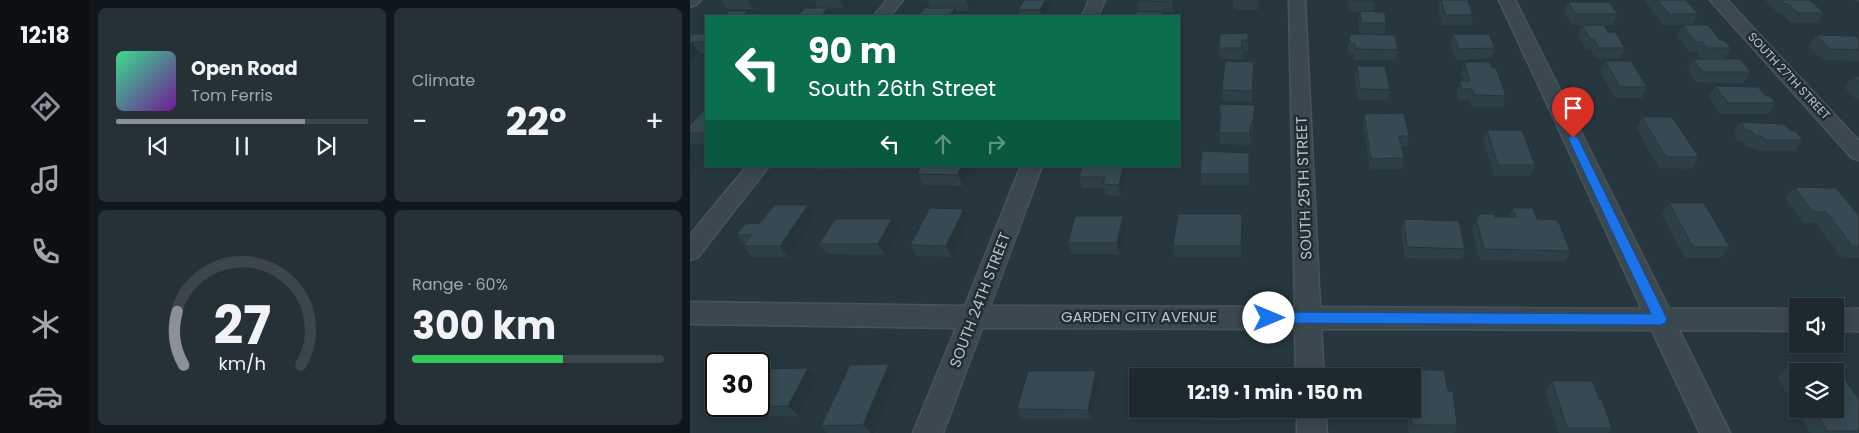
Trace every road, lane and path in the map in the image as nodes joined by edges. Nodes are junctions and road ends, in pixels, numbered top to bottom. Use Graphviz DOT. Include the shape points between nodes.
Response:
graph roads {
  1 [pos="693,0"];
  2 [pos="895,0"];
  3 [pos="1096,0"];
  4 [pos="1297,0"];
  5 [pos="1507,0"];
  6 [pos="1718,0"];
  7 [pos="690,2"];
  8 [pos="883,15"];
  9 [pos="1090,15"];
  10 [pos="1859,153"];
  11 [pos="758,167"];
  12 [pos="1032,167"];
  13 [pos="690,250"];
  14 [pos="690,313"];
  15 [pos="974,317"];
  16 [pos="1308,318"];
  17 [pos="1660,319"];
  18 [pos="1789,320"];
  19 [pos="1844,320"];
  20 [pos="1859,320"];
  21 [pos="1310,368"];
  22 [pos="1311,418"];
  23 [pos="928,433"];
  24 [pos="1312,433"];
  25 [pos="1715,433"];
  1 -- 7 [label="street"];
  2 -- 8 [label="street"];
  3 -- 9 [label="street"];
  4 -- 16 [label="street, SOUTH 25TH STREET"];
  5 -- 17 [label="street"];
  6 -- 10 [label="street, SOUTH 27TH STREET"];
  11 -- 13 [label="street"];
  12 -- 15 [label="street, SOUTH 24TH STREET"];
  14 -- 15 [label="street, GARDEN CITY AVENUE"];
  15 -- 16 [label="street, GARDEN CITY AVENUE"];
  15 -- 23 [label="street, SOUTH 24TH STREET"];
  16 -- 17 [label="street, GARDEN CITY AVENUE"];
  16 -- 21 [label="street, SOUTH 25TH STREET"];
  17 -- 18 [label="street, GARDEN CITY AVENUE"];
  17 -- 25 [label="street"];
  19 -- 20 [label="street"];
  22 -- 24 [label="street"];
}
